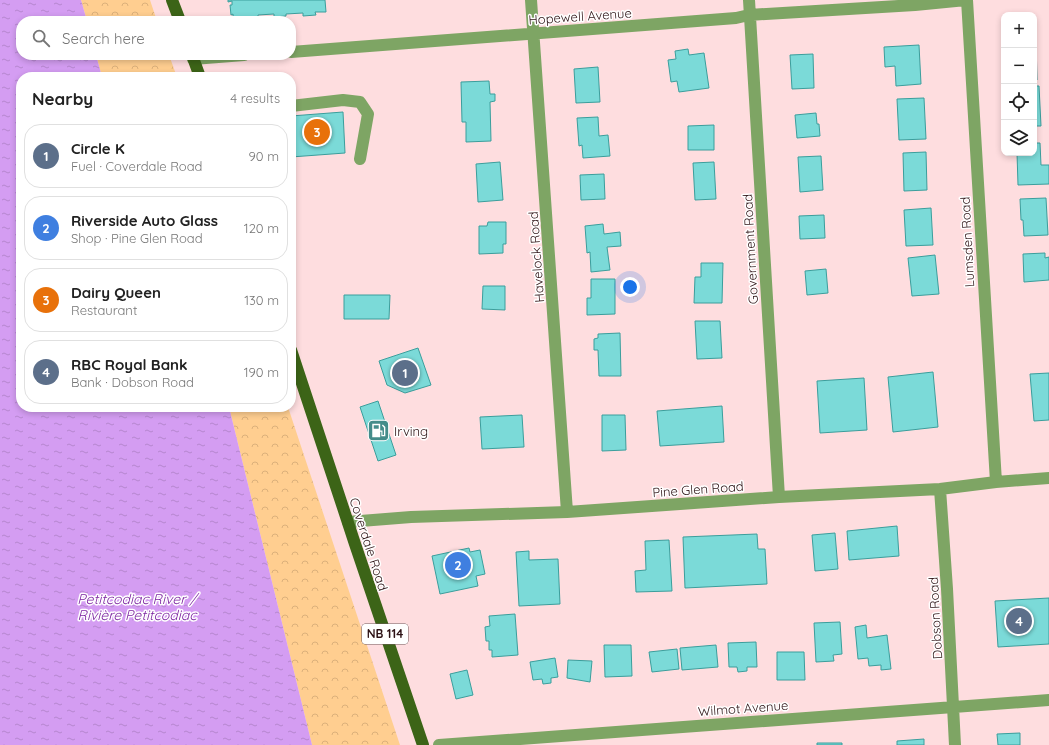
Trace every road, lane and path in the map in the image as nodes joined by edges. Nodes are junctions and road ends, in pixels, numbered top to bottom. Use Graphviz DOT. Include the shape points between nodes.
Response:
graph roads {
  1 [pos="172,0"];
  2 [pos="531,0"];
  3 [pos="749,0"];
  4 [pos="967,0"];
  5 [pos="749,15"];
  6 [pos="178,16"];
  7 [pos="534,33"];
  8 [pos="296,52"];
  9 [pos="193,60"];
  10 [pos="198,72"];
  11 [pos="296,105"];
  12 [pos="360,159"];
  13 [pos="296,365"];
  14 [pos="1049,478"];
  15 [pos="996,482"];
  16 [pos="940,489"];
  17 [pos="779,497"];
  18 [pos="567,512"];
  19 [pos="348,522"];
  20 [pos="1049,700"];
  21 [pos="953,707"];
  22 [pos="423,745"];
  23 [pos="440,745"];
  24 [pos="955,745"];
  1 -- 6 [label="main road"];
  2 -- 7 [label="street, Havelock Road"];
  3 -- 5 [label="street, Government Road"];
  4 -- 5 [label="street, Hopewell Avenue"];
  4 -- 15 [label="street, Lumsden Road"];
  5 -- 7 [label="street, Hopewell Avenue"];
  5 -- 17 [label="street, Government Road"];
  7 -- 8 [label="street, Hopewell Avenue"];
  7 -- 18 [label="street, Havelock Road"];
  9 -- 10 [label="main road"];
  11 -- 12 [label="street" via="344,100 360,102 368,114"];
  13 -- 19 [label="main road, Coverdale Road / NB 114"];
  14 -- 15 [label="street, Pine Glen Road"];
  15 -- 16 [label="street, Pine Glen Road"];
  16 -- 17 [label="street, Pine Glen Road"];
  16 -- 21 [label="street, Dobson Road" via="948,589"];
  17 -- 18 [label="street, Pine Glen Road"];
  18 -- 19 [label="street, Pine Glen Road" via="411,517"];
  19 -- 22 [label="main road, Coverdale Road / NB 114"];
  20 -- 21 [label="street, Wilmot Avenue"];
  21 -- 23 [label="street, Wilmot Avenue"];
  21 -- 24 [label="street, Dobson Road"];
}
